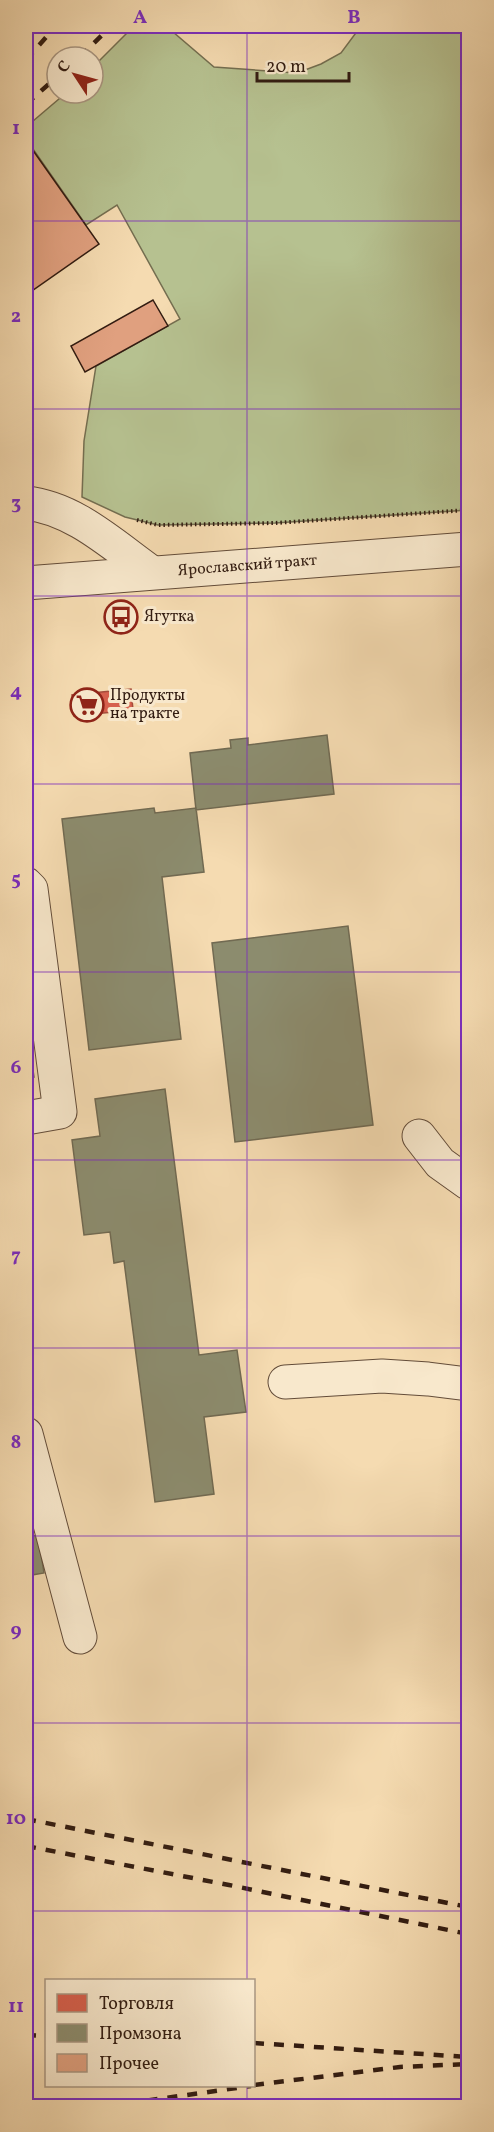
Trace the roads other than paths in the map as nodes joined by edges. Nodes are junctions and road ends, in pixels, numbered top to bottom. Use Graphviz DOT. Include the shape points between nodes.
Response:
graph roads {
  1 [pos="26,503"];
  2 [pos="468,549"];
  3 [pos="151,572"];
  4 [pos="26,583"];
  5 [pos="26,884"];
  6 [pos="26,1118"];
  7 [pos="419,1136"];
  8 [pos="468,1183"];
  9 [pos="285,1382"];
  10 [pos="468,1384"];
  11 [pos="26,1434"];
  12 [pos="80,1637"];
  1 -- 3 [label="street" via="59,511 87,526"];
  2 -- 3 [label="street, Ярославский тракт"];
  3 -- 4 [label="street, Ярославский тракт"];
  5 -- 6 [label="street" via="31,889 60,1112"];
  7 -- 8 [label="street" via="440,1163"];
  9 -- 10 [label="street" via="382,1376"];
  11 -- 12 [label="street"];
}
